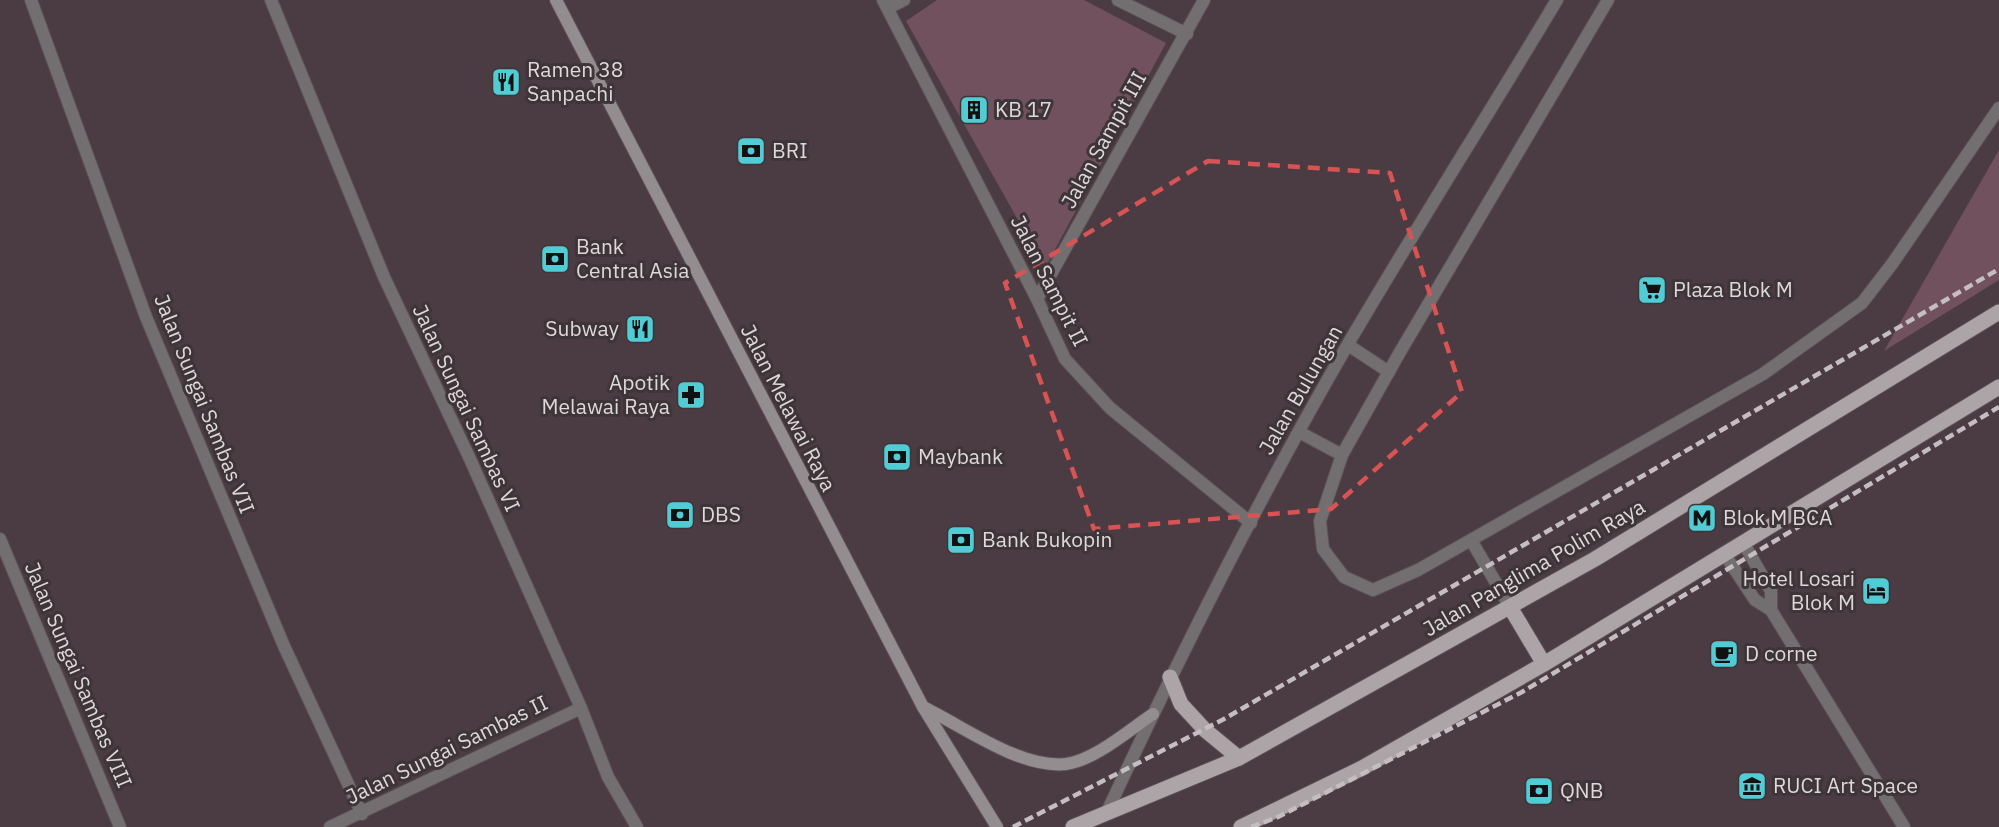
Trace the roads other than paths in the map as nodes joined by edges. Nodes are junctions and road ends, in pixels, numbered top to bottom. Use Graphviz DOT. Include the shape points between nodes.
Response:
graph roads {
  1 [pos="31,0"];
  2 [pos="271,0"];
  3 [pos="556,0"];
  4 [pos="904,0"];
  5 [pos="1118,0"];
  6 [pos="1204,0"];
  7 [pos="1557,0"];
  8 [pos="1607,0"];
  9 [pos="886,4"];
  10 [pos="1187,34"];
  11 [pos="1999,108"];
  12 [pos="1037,299"];
  13 [pos="1999,312"];
  14 [pos="1348,345"];
  15 [pos="1389,372"];
  16 [pos="1999,387"];
  17 [pos="1299,432"];
  18 [pos="1342,455"];
  19 [pos="1251,523"];
  20 [pos="0,539"];
  21 [pos="1471,540"];
  22 [pos="1744,544"];
  23 [pos="1725,555"];
  24 [pos="1510,607"];
  25 [pos="1771,610"];
  26 [pos="1544,664"];
  27 [pos="1170,677"];
  28 [pos="923,707"];
  29 [pos="581,708"];
  30 [pos="1153,714"];
  31 [pos="1239,758"];
  32 [pos="362,814"];
  33 [pos="1106,814"];
  34 [pos="1902,826"];
  35 [pos="120,827"];
  36 [pos="330,827"];
  37 [pos="637,827"];
  38 [pos="997,827"];
  39 [pos="1073,827"];
  40 [pos="1241,827"];
  1 -- 32 [label="street, Jalan Sungai Sambas VII" via="146,317 284,646"];
  2 -- 29 [label="street, Jalan Sungai Sambas VI" via="384,277"];
  3 -- 28 [label="main road, Jalan Melawai Raya"];
  4 -- 9 [label="street"];
  5 -- 10 [label="street"];
  6 -- 10 [label="street, Jalan Sampit III"];
  7 -- 14 [label="street, Jalan Bulungan"];
  8 -- 15 [label="street"];
  9 -- 12 [label="street, Jalan Sampit II"];
  10 -- 12 [label="street, Jalan Sampit III"];
  11 -- 21 [label="street" via="1862,303 1763,374"];
  12 -- 19 [label="street, Jalan Sampit II" via="1065,359 1110,408"];
  13 -- 24 [label="main road, Jalan Panglima Polim Raya" via="1596,559"];
  14 -- 15 [label="street"];
  14 -- 17 [label="street, Jalan Bulungan"];
  15 -- 18 [label="street"];
  16 -- 22 [label="main road"];
  17 -- 18 [label="street"];
  17 -- 19 [label="street, Jalan Bulungan"];
  18 -- 21 [label="street" via="1320,521 1323,549 1344,577 1373,590"];
  19 -- 27 [label="street, Jalan Bulungan"];
  20 -- 35 [label="street, Jalan Sungai Sambas VIII"];
  21 -- 24 [label="street"];
  22 -- 23 [label="main road"];
  22 -- 25 [label="street" via="1771,591"];
  23 -- 25 [label="street" via="1755,600"];
  23 -- 26 [label="main road"];
  24 -- 26 [label="main road"];
  24 -- 31 [label="main road, Jalan Panglima Polim Raya"];
  25 -- 34 [label="street"];
  26 -- 40 [label="main road" via="1362,768"];
  27 -- 30 [label="street, Jalan Bulungan"];
  27 -- 31 [label="main road" via="1181,704"];
  28 -- 30 [label="main road" via="1029,761 1066,764 1100,750"];
  28 -- 38 [label="main road, Jalan Melawai Raya"];
  29 -- 32 [label="street, Jalan Sungai Sambas II"];
  29 -- 37 [label="street, Jalan Sungai Sambas VI" via="608,777"];
  30 -- 33 [label="street, Jalan Bulungan"];
  31 -- 33 [label="main road, Jalan Panglima Polim Raya"];
  32 -- 36 [label="street, Jalan Sungai Sambas II"];
  33 -- 39 [label="main road, Jalan Panglima Polim Raya"];
}
